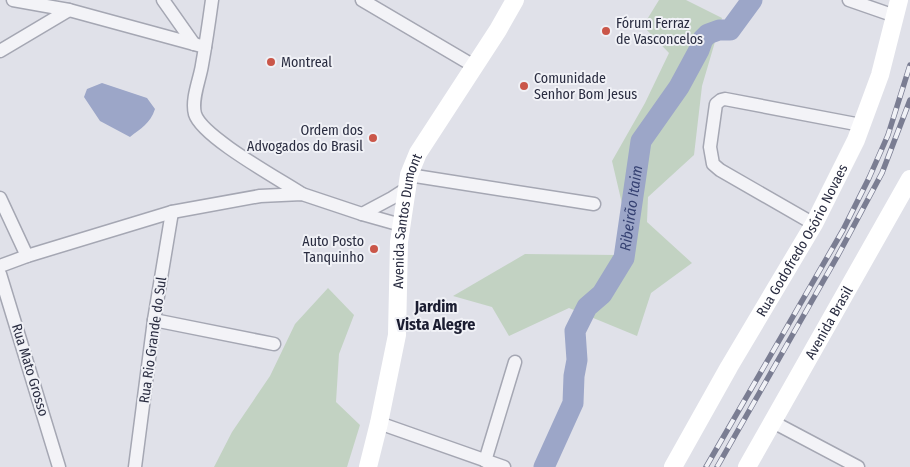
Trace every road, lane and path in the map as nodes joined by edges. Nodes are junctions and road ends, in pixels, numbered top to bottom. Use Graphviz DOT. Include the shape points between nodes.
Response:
graph roads {
  1 [pos="12,0"];
  2 [pos="163,0"];
  3 [pos="212,0"];
  4 [pos="362,0"];
  5 [pos="515,0"];
  6 [pos="849,0"];
  7 [pos="897,8"];
  8 [pos="69,10"];
  9 [pos="199,45"];
  10 [pos="0,51"];
  11 [pos="474,66"];
  12 [pos="861,125"];
  13 [pos="910,178"];
  14 [pos="408,182"];
  15 [pos="302,194"];
  16 [pos="0,198"];
  17 [pos="594,204"];
  18 [pos="172,212"];
  19 [pos="362,214"];
  20 [pos="814,224"];
  21 [pos="401,225"];
  22 [pos="27,256"];
  23 [pos="0,266"];
  24 [pos="0,274"];
  25 [pos="154,320"];
  26 [pos="274,344"];
  27 [pos="515,362"];
  28 [pos="773,422"];
  29 [pos="379,423"];
  30 [pos="484,461"];
  31 [pos="59,467"];
  32 [pos="135,467"];
  33 [pos="368,467"];
  34 [pos="504,467"];
  35 [pos="673,467"];
  36 [pos="747,467"];
  37 [pos="858,467"];
  1 -- 8 [label="street"];
  2 -- 9 [label="street"];
  3 -- 9 [label="street"];
  4 -- 11 [label="street"];
  5 -- 11 [label="main road, Avenida Santos Dumont"];
  6 -- 7 [label="street"];
  7 -- 12 [label="main road, Rua Godofredo Osório Novaes" via="880,75"];
  8 -- 9 [label="street"];
  8 -- 10 [label="street"];
  9 -- 15 [label="street" via="194,112 198,120 208,131"];
  11 -- 14 [label="main road, Avenida Santos Dumont" via="418,153"];
  12 -- 20 [label="main road, Rua Godofredo Osório Novaes"];
  12 -- 20 [label="street" via="722,100 716,104 710,147 713,164"];
  13 -- 28 [label="main road, Avenida Brasil"];
  14 -- 17 [label="street"];
  14 -- 19 [label="street" via="392,198"];
  14 -- 21 [label="main road, Avenida Santos Dumont"];
  15 -- 18 [label="street" via="260,196"];
  15 -- 19 [label="street"];
  16 -- 22 [label="street"];
  18 -- 22 [label="street"];
  18 -- 25 [label="street, Rua Rio Grande do Sul"];
  19 -- 21 [label="street"];
  20 -- 35 [label="main road, Rua Godofredo Osório Novaes"];
  21 -- 29 [label="main road, Avenida Santos Dumont" via="397,336"];
  22 -- 23 [label="street"];
  24 -- 31 [label="street, Rua Mato Grosso"];
  25 -- 26 [label="street"];
  25 -- 32 [label="street, Rua Rio Grande do Sul"];
  27 -- 30 [label="street"];
  28 -- 36 [label="main road, Avenida Brasil"];
  28 -- 37 [label="street"];
  29 -- 30 [label="street"];
  29 -- 33 [label="main road, Avenida Santos Dumont"];
  30 -- 34 [label="street"];
}
